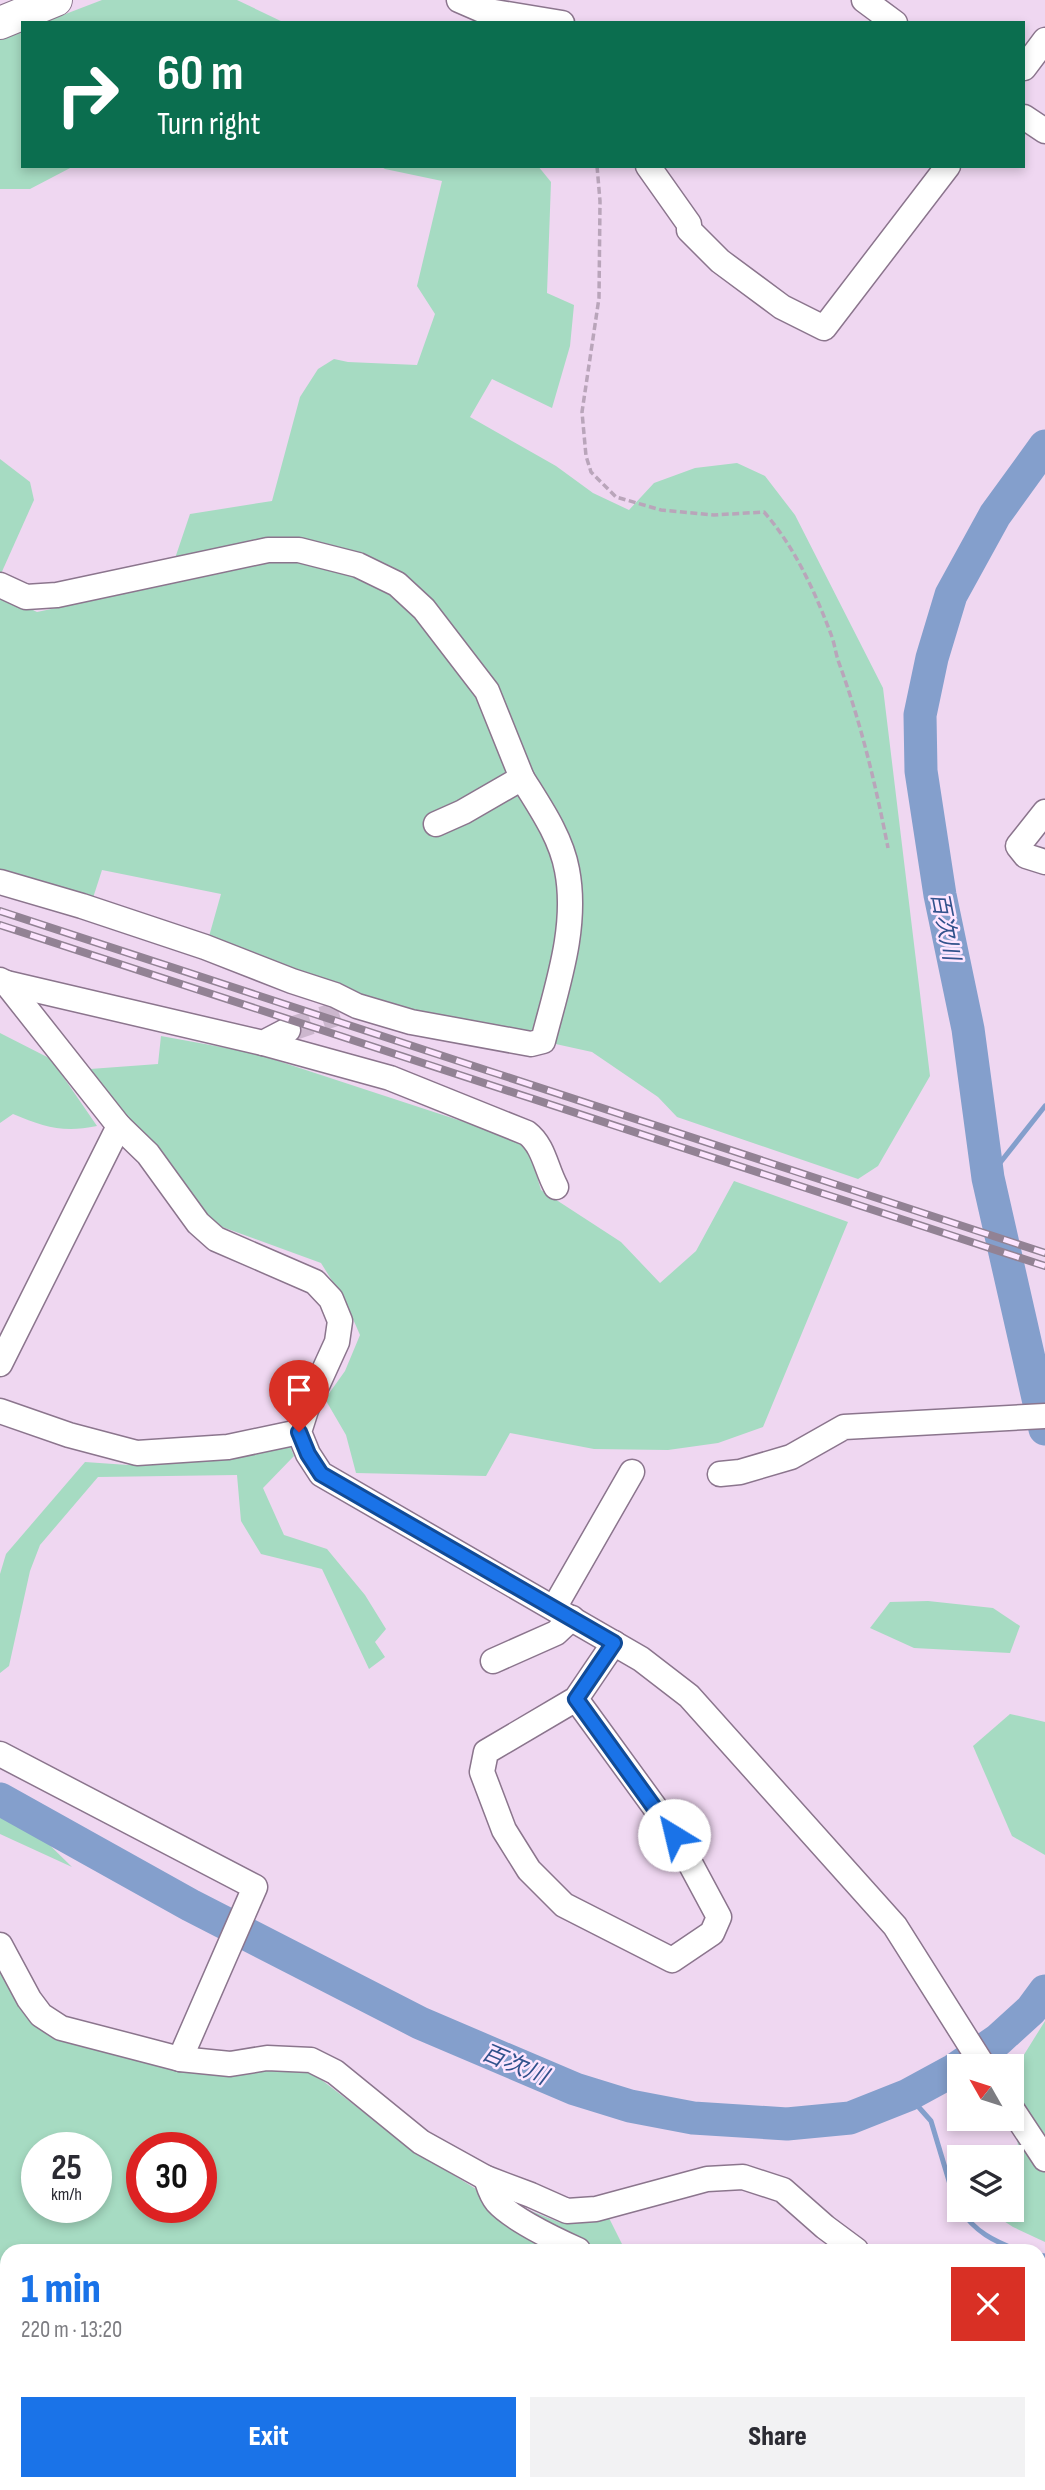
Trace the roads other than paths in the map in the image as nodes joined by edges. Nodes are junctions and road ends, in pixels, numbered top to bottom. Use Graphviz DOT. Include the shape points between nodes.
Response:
graph roads {
  1 [pos="56,0"];
  2 [pos="459,0"];
  3 [pos="864,0"];
  4 [pos="550,21"];
  5 [pos="892,21"];
  6 [pos="0,23"];
  7 [pos="1045,40"];
  8 [pos="1025,67"];
  9 [pos="1025,118"];
  10 [pos="1045,131"];
  11 [pos="649,168"];
  12 [pos="946,168"];
  13 [pos="0,584"];
  14 [pos="523,778"];
  15 [pos="1045,812"];
  16 [pos="436,824"];
  17 [pos="1045,862"];
  18 [pos="0,882"];
  19 [pos="3,982"];
  20 [pos="288,1030"];
  21 [pos="263,1044"];
  22 [pos="119,1126"];
  23 [pos="556,1187"];
  24 [pos="0,1364"];
  25 [pos="0,1410"];
  26 [pos="1045,1416"];
  27 [pos="299,1432"];
  28 [pos="632,1472"];
  29 [pos="720,1474"];
  30 [pos="563,1613"];
  31 [pos="614,1643"];
  32 [pos="493,1661"];
  33 [pos="576,1699"];
  34 [pos="0,1754"];
  35 [pos="0,1945"];
  36 [pos="976,2054"];
  37 [pos="180,2059"];
  38 [pos="1024,2127"];
  39 [pos="1045,2159"];
  40 [pos="486,2178"];
  41 [pos="566,2244"];
  42 [pos="848,2244"];
  1 -- 6 [label="main road"];
  2 -- 4 [label="street" via="482,10"];
  3 -- 5 [label="street"];
  7 -- 8 [label="street"];
  9 -- 10 [label="street"];
  11 -- 12 [label="street" via="689,230 720,261 782,307 824,328"];
  13 -- 14 [label="street" via="26,597 57,595 268,550 299,550 358,565 397,584 432,619 487,691"];
  14 -- 16 [label="street"];
  14 -- 18 [label="street" via="552,827 567,869 570,903 568,941 543,1041 531,1044 348,1009 335,995 205,947"];
  15 -- 17 [label="street" via="1018,846 1026,856"];
  19 -- 21 [label="street"];
  19 -- 22 [label="street"];
  20 -- 21 [label="street"];
  21 -- 23 [label="street" via="390,1077 527,1133 536,1140"];
  22 -- 24 [label="street"];
  22 -- 27 [label="street" via="148,1154 198,1223 216,1238 315,1282 331,1299 340,1321 337,1342"];
  25 -- 27 [label="street" via="137,1453 228,1447"];
  26 -- 29 [label="street" via="844,1427 791,1457"];
  27 -- 30 [label="street" via="321,1474"];
  28 -- 30 [label="street"];
  30 -- 31 [label="street"];
  30 -- 32 [label="street" via="556,1633"];
  31 -- 33 [label="street"];
  31 -- 36 [label="street" via="689,1696 895,1926"];
  33 -- 33 [label="street" via="674,1835 719,1917 712,1933 672,1960 564,1905 529,1870 504,1830 482,1772 486,1752"];
  34 -- 37 [label="street" via="255,1887"];
  35 -- 37 [label="street" via="29,1999 41,2015 61,2028"];
  37 -- 40 [label="street" via="230,2064 267,2058 311,2060 335,2073 421,2142"];
  38 -- 39 [label="street"];
  40 -- 41 [label="street" via="499,2204"];
  40 -- 42 [label="street" via="566,2211 596,2209 707,2179 743,2177 783,2190"];
}
